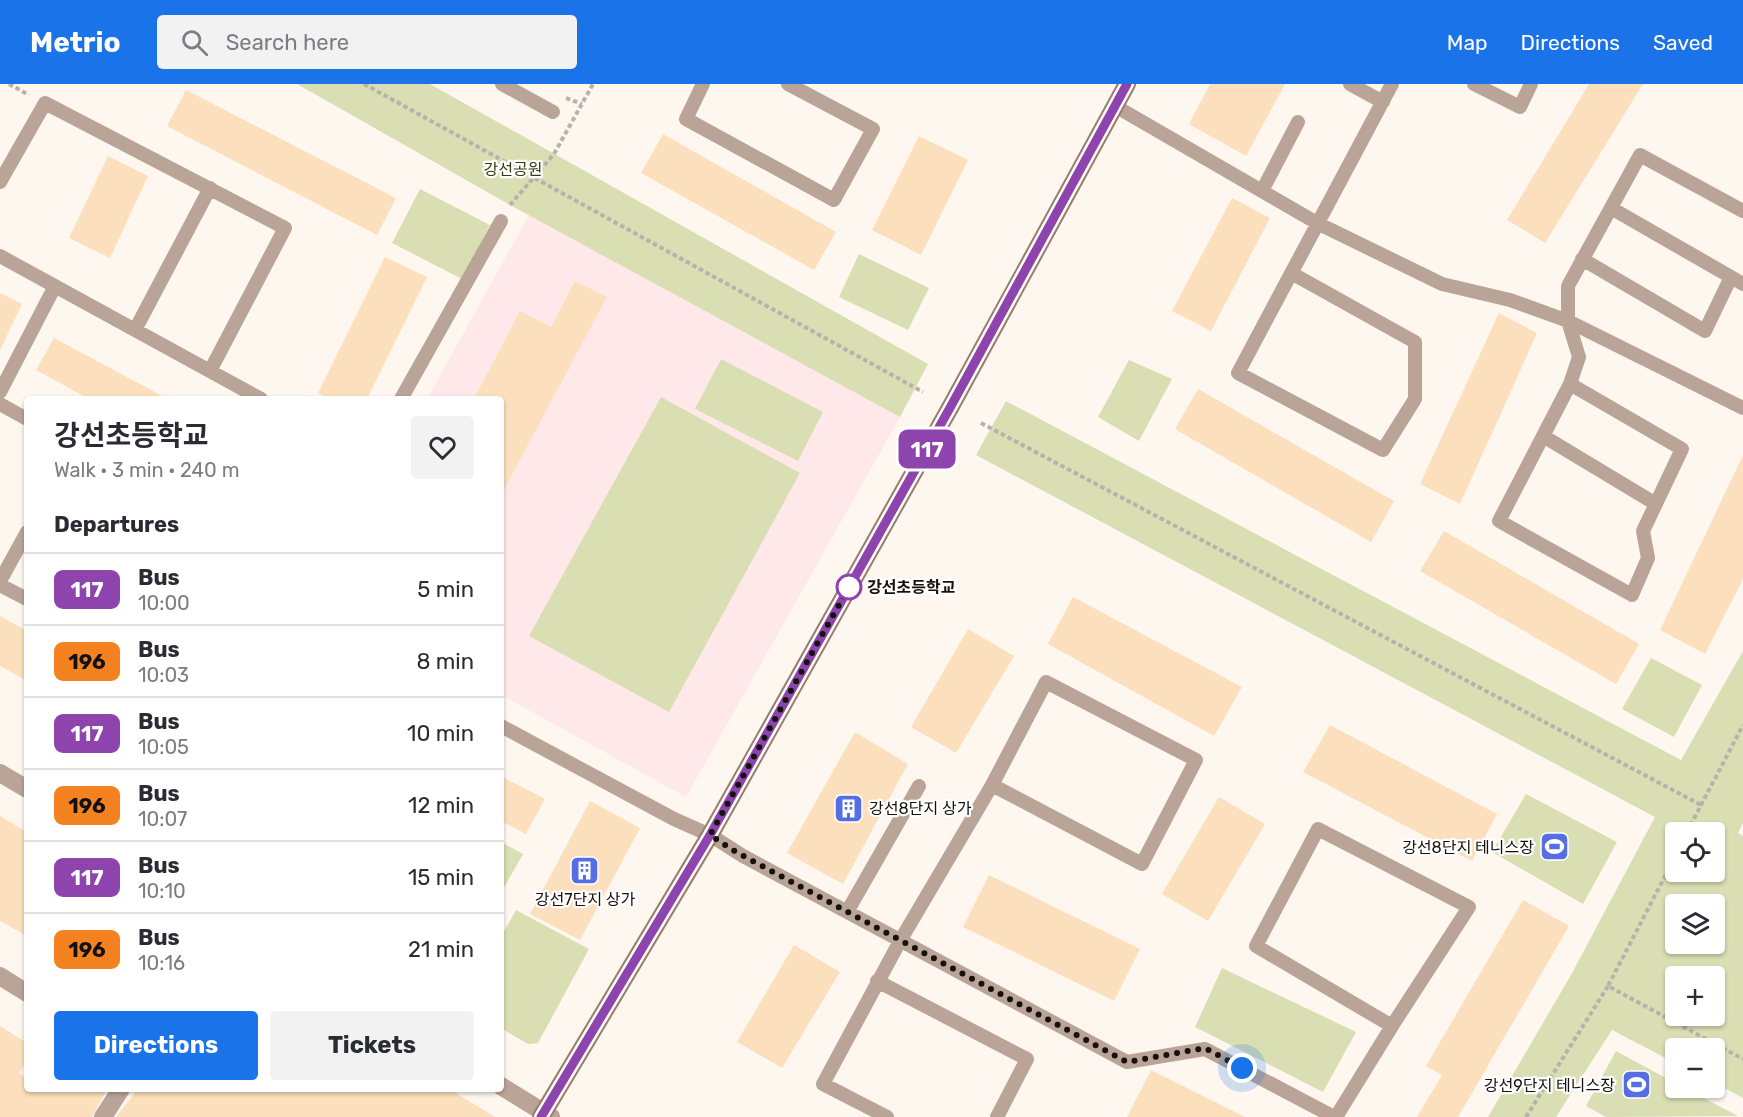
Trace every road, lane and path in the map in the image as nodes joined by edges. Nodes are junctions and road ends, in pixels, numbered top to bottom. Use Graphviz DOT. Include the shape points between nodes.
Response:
graph roads {
  1 [pos="363,84"];
  2 [pos="502,84"];
  3 [pos="592,84"];
  4 [pos="703,84"];
  5 [pos="789,84"];
  6 [pos="1127,84"];
  7 [pos="1350,84"];
  8 [pos="1392,84"];
  9 [pos="1474,84"];
  10 [pos="1531,84"];
  11 [pos="1383,102"];
  12 [pos="1115,106"];
  13 [pos="553,111"];
  14 [pos="1298,122"];
  15 [pos="532,177"];
  16 [pos="0,182"];
  17 [pos="210,189"];
  18 [pos="1262,191"];
  19 [pos="1611,208"];
  20 [pos="1743,211"];
  21 [pos="501,221"];
  22 [pos="1317,223"];
  23 [pos="0,256"];
  24 [pos="1582,259"];
  25 [pos="1293,274"];
  26 [pos="1737,281"];
  27 [pos="55,286"];
  28 [pos="1568,321"];
  29 [pos="135,330"];
  30 [pos="210,371"];
  31 [pos="1570,384"];
  32 [pos="0,392"];
  33 [pos="923,392"];
  34 [pos="256,396"];
  35 [pos="403,396"];
  36 [pos="0,405"];
  37 [pos="1743,408"];
  38 [pos="24,417"];
  39 [pos="981,423"];
  40 [pos="1543,436"];
  41 [pos="1656,504"];
  42 [pos="24,538"];
  43 [pos="0,583"];
  44 [pos="24,597"];
  45 [pos="1743,725"];
  46 [pos="504,728"];
  47 [pos="0,773"];
  48 [pos="992,785"];
  49 [pos="919,786"];
  50 [pos="24,787"];
  51 [pos="1701,805"];
  52 [pos="1692,822"];
  53 [pos="710,835"];
  54 [pos="1665,876"];
  55 [pos="847,912"];
  56 [pos="900,940"];
  57 [pos="0,976"];
  58 [pos="878,981"];
  59 [pos="1608,987"];
  60 [pos="24,991"];
  61 [pos="1392,1026"];
  62 [pos="1743,1059"];
  63 [pos="504,1088"];
  64 [pos="119,1092"];
  65 [pos="545,1115"];
  66 [pos="103,1117"];
  67 [pos="887,1117"];
  68 [pos="997,1117"];
  69 [pos="1335,1117"];
  70 [pos="1526,1117"];
  1 -- 15 [label="path"];
  2 -- 13 [label="lane"];
  3 -- 15 [label="path" via="554,154"];
  4 -- 5 [label="lane" via="686,118 834,200 873,129"];
  6 -- 12 [label="main road"];
  7 -- 11 [label="lane"];
  8 -- 11 [label="lane"];
  9 -- 10 [label="lane" via="1520,106"];
  11 -- 22 [label="lane"];
  12 -- 18 [label="lane"];
  12 -- 53 [label="main road"];
  14 -- 18 [label="lane"];
  15 -- 21 [label="path"];
  15 -- 33 [label="path"];
  16 -- 17 [label="lane" via="45,103"];
  17 -- 29 [label="lane"];
  17 -- 30 [label="lane" via="285,228"];
  18 -- 22 [label="lane"];
  19 -- 20 [label="lane" via="1640,155"];
  19 -- 24 [label="lane"];
  19 -- 26 [label="lane"];
  21 -- 35 [label="lane"];
  22 -- 25 [label="lane"];
  22 -- 28 [label="lane" via="1442,284 1510,300"];
  23 -- 27 [label="lane"];
  24 -- 26 [label="lane" via="1705,331"];
  24 -- 28 [label="lane" via="1568,286"];
  25 -- 25 [label="lane" via="1238,373 1383,450 1415,399 1415,342"];
  27 -- 29 [label="lane"];
  27 -- 32 [label="lane"];
  28 -- 31 [label="lane" via="1579,357"];
  28 -- 37 [label="lane"];
  29 -- 30 [label="lane"];
  30 -- 34 [label="lane"];
  31 -- 40 [label="lane"];
  31 -- 41 [label="lane" via="1682,449"];
  36 -- 38 [label="lane"];
  39 -- 51 [label="path"];
  40 -- 41 [label="lane"];
  40 -- 41 [label="lane" via="1499,521 1632,595 1648,558 1643,531"];
  42 -- 43 [label="lane"];
  43 -- 44 [label="lane"];
  45 -- 51 [label="path"];
  46 -- 53 [label="lane"];
  47 -- 50 [label="street"];
  48 -- 48 [label="lane" via="1142,864 1196,760 1046,682"];
  48 -- 56 [label="lane"];
  49 -- 55 [label="lane"];
  51 -- 52 [label="path"];
  53 -- 55 [label="lane"];
  53 -- 65 [label="main road"];
  54 -- 59 [label="path"];
  55 -- 56 [label="lane"];
  56 -- 58 [label="lane"];
  56 -- 69 [label="lane" via="1127,1062 1205,1048"];
  57 -- 60 [label="street"];
  58 -- 67 [label="lane" via="823,1084"];
  58 -- 68 [label="lane" via="1028,1059"];
  59 -- 62 [label="path"];
  59 -- 70 [label="path"];
  61 -- 61 [label="lane" via="1469,908 1318,829 1256,945"];
  61 -- 69 [label="lane"];
  63 -- 65 [label="street"];
  64 -- 66 [label="street"];
}
